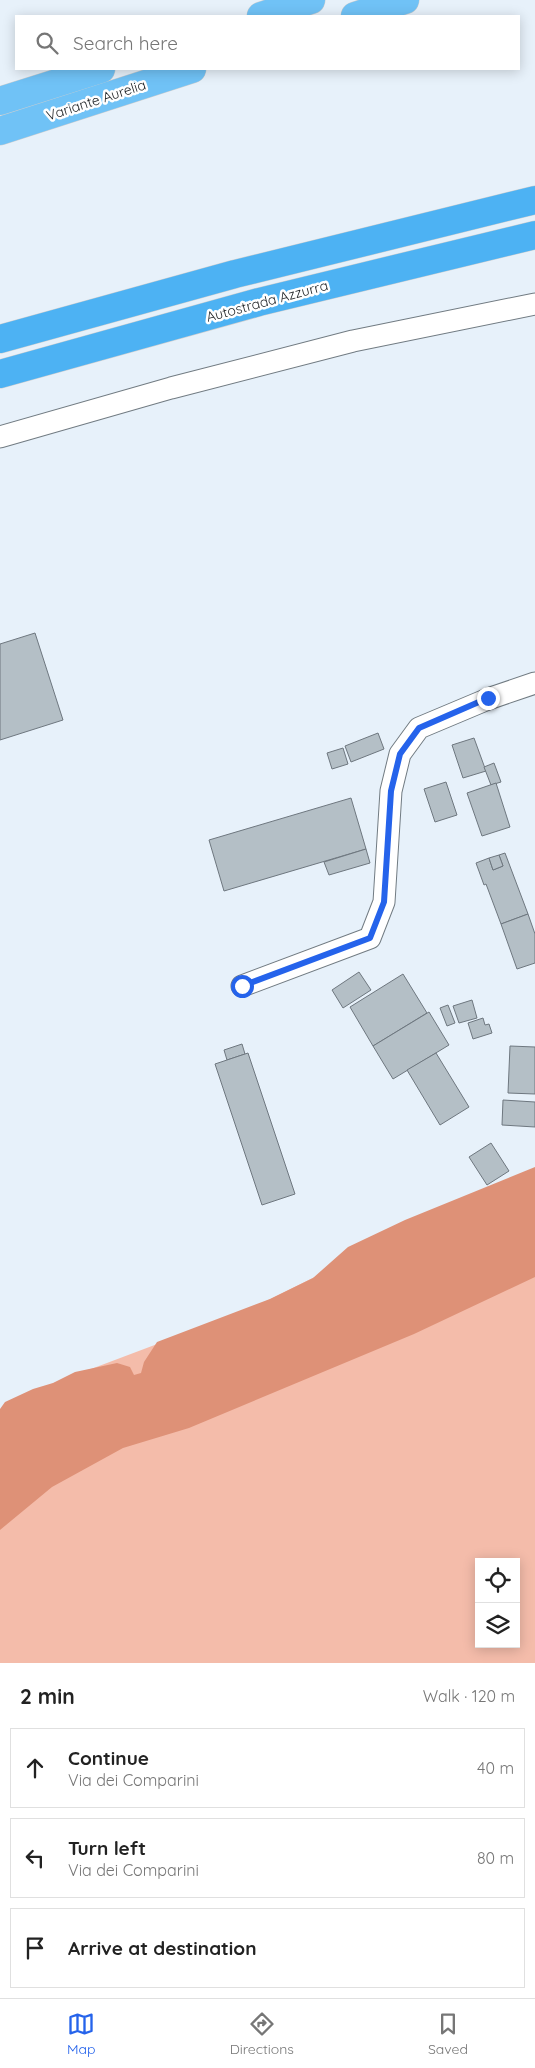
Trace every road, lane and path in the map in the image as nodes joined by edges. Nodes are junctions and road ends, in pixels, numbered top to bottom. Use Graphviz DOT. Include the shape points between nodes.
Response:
graph roads {
  1 [pos="311,0"];
  2 [pos="405,0"];
  3 [pos="264,15"];
  4 [pos="358,15"];
  5 [pos="98,70"];
  6 [pos="189,70"];
  7 [pos="0,101"];
  8 [pos="0,130"];
  9 [pos="535,200"];
  10 [pos="535,235"];
  11 [pos="535,304"];
  12 [pos="0,339"];
  13 [pos="0,374"];
  14 [pos="0,436"];
  15 [pos="535,683"];
  16 [pos="242,986"];
  1 -- 3 [label="highway"];
  2 -- 4 [label="highway"];
  5 -- 7 [label="highway, Variante Aurelia"];
  6 -- 8 [label="highway, Variante Aurelia"];
  9 -- 12 [label="highway" via="235,274"];
  10 -- 13 [label="highway, Autostrada Azzurra" via="258,302"];
  11 -- 14 [label="street" via="353,341"];
  15 -- 16 [label="street" via="488,698 419,728 400,754 391,791 384,902 370,938"];
}
